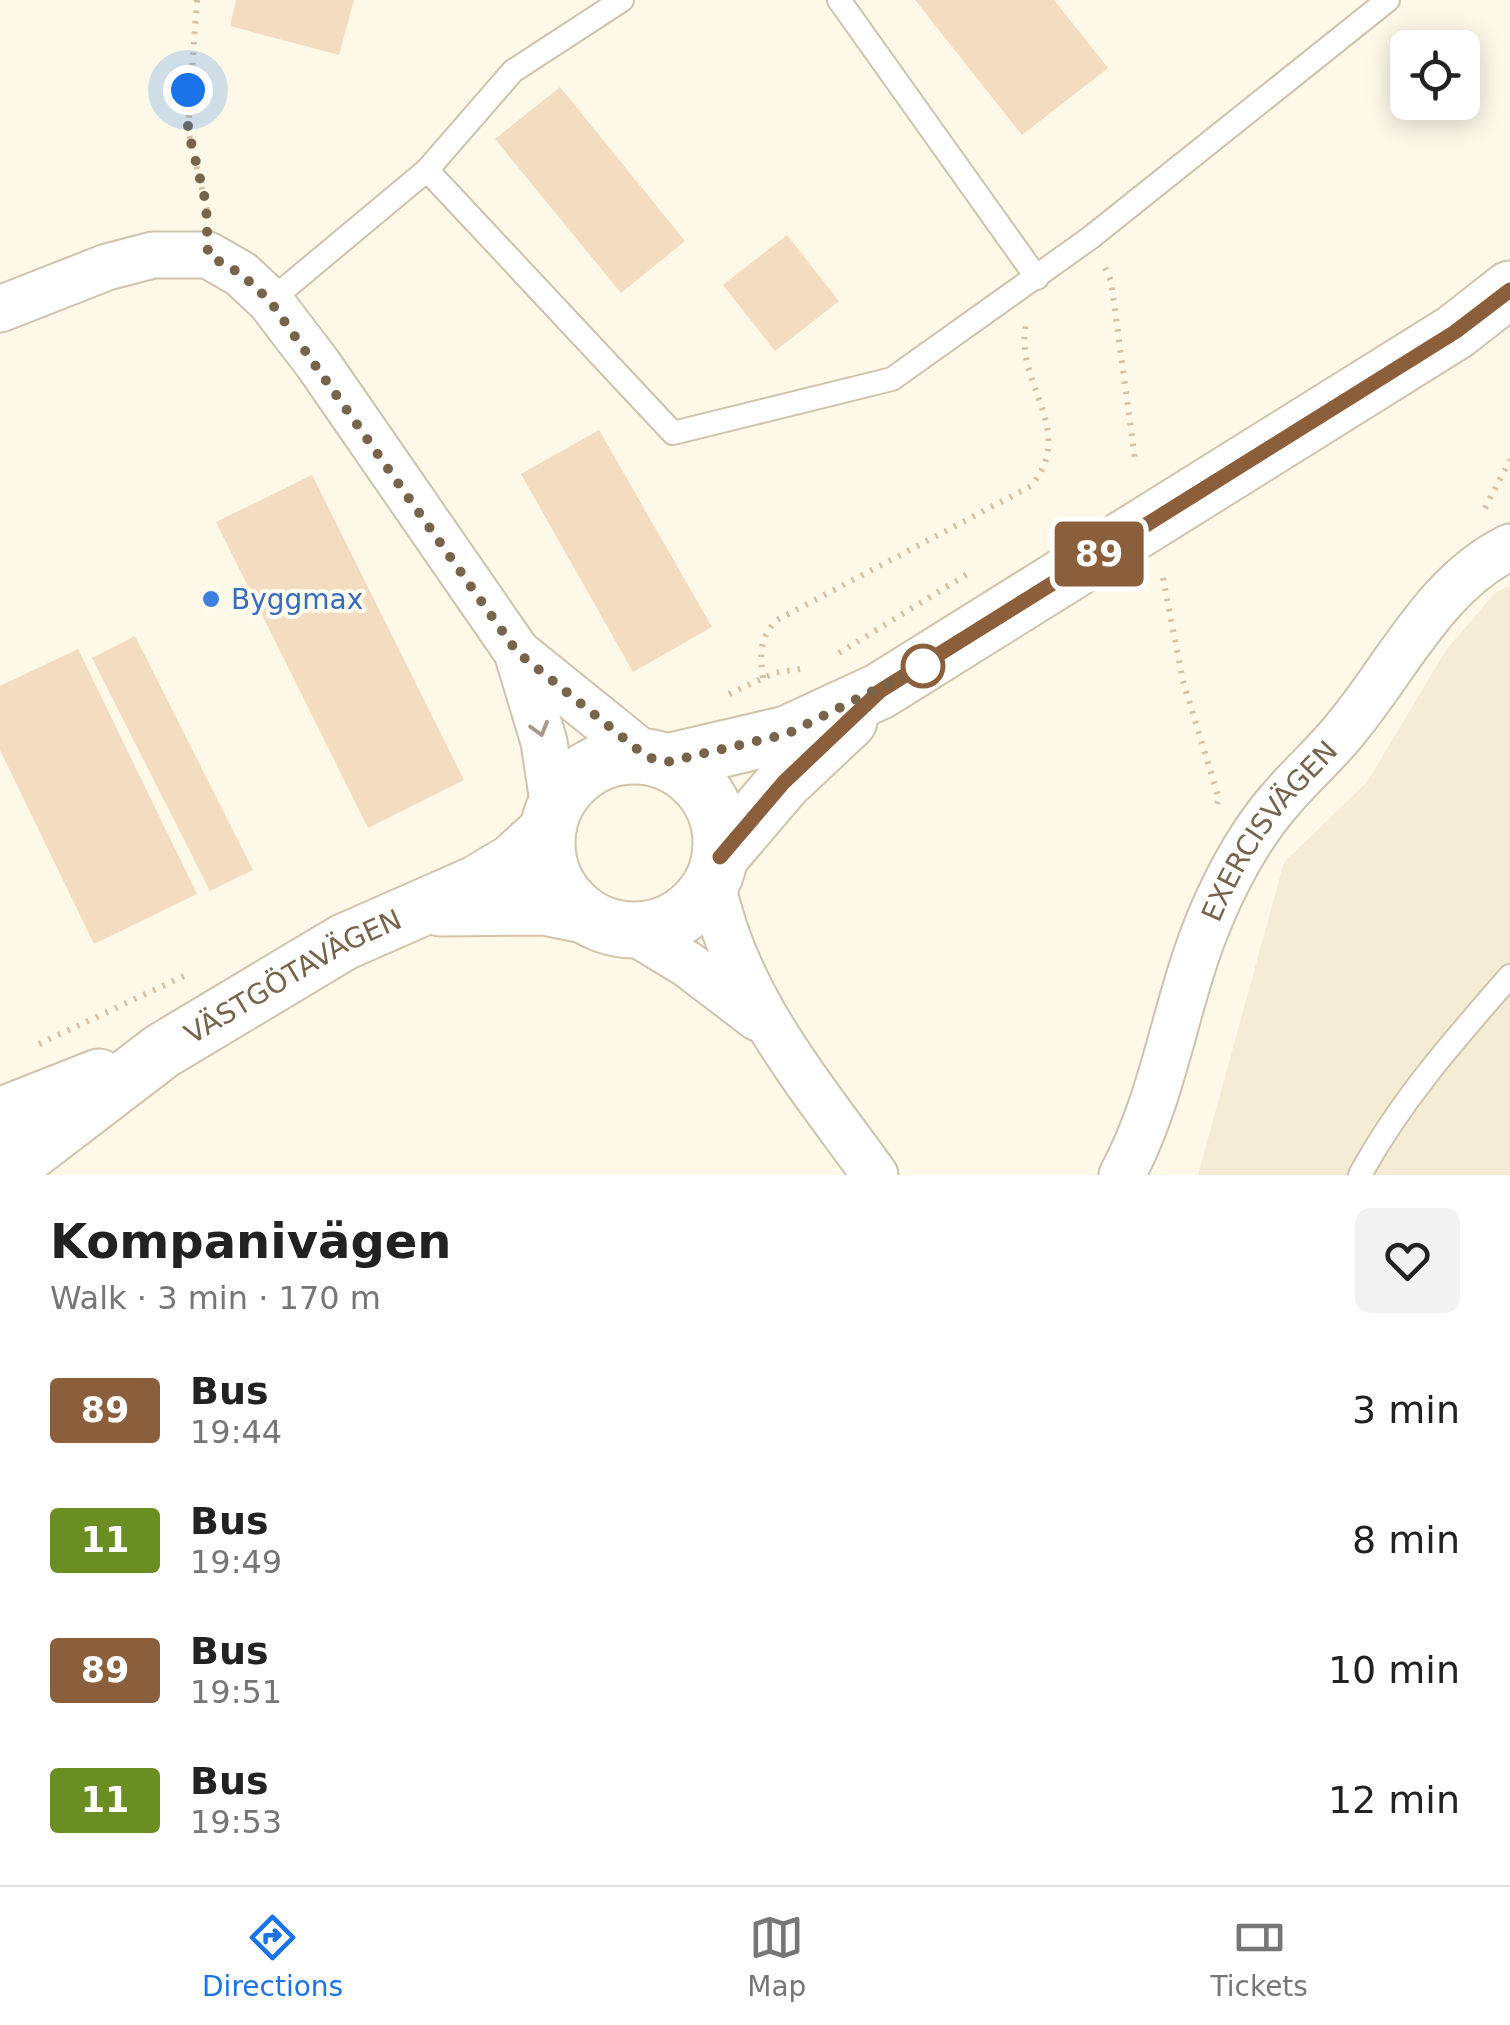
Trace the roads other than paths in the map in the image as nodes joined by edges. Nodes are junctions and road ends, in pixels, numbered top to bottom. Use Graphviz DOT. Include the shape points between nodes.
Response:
graph roads {
  1 [pos="622,0"];
  2 [pos="840,0"];
  3 [pos="1388,0"];
  4 [pos="427,170"];
  5 [pos="1038,278"];
  6 [pos="1510,290"];
  7 [pos="270,301"];
  8 [pos="0,310"];
  9 [pos="1510,547"];
  10 [pos="517,652"];
  11 [pos="880,691"];
  12 [pos="657,760"];
  13 [pos="551,819"];
  14 [pos="716,869"];
  15 [pos="426,909"];
  16 [pos="608,923"];
  17 [pos="1510,976"];
  18 [pos="768,1025"];
  19 [pos="162,1051"];
  20 [pos="0,1116"];
  21 [pos="0,1175"];
  22 [pos="875,1175"];
  23 [pos="1122,1175"];
  24 [pos="1360,1175"];
  1 -- 4 [label="lane" via="513,71"];
  2 -- 5 [label="lane"];
  3 -- 5 [label="lane"];
  4 -- 5 [label="lane" via="673,433 892,379"];
  4 -- 7 [label="lane"];
  6 -- 11 [label="street" via="1455,332"];
  7 -- 8 [label="street" via="208,255 153,255"];
  7 -- 10 [label="street"];
  9 -- 23 [label="street, EXERCISVÄGEN" via="1440,603 1347,728 1278,802 1229,877 1184,991 1157,1096"];
  10 -- 12 [label="street"];
  10 -- 13 [label="street, one-way" via="544,742"];
  11 -- 12 [label="street" via="787,734"];
  11 -- 14 [label="street" via="784,782"];
  12 -- 13 [label="street" via="602,762 582,773"];
  12 -- 14 [label="street" via="704,790 721,834"];
  13 -- 15 [label="street, VÄSTGÖTAVÄGEN" via="513,862"];
  13 -- 16 [label="street" via="554,878"];
  14 -- 16 [label="street" via="698,902 678,918 656,928"];
  14 -- 18 [label="street" via="735,961"];
  15 -- 16 [label="street, VÄSTGÖTAVÄGEN" via="546,907"];
  15 -- 19 [label="street, VÄSTGÖTAVÄGEN" via="344,942"];
  16 -- 18 [label="street" via="687,964"];
  17 -- 24 [label="lane" via="1428,1070"];
  18 -- 22 [label="street"];
  19 -- 20 [label="street, VÄSTGÖTAVÄGEN"];
  19 -- 21 [label="street, VÄSTGÖTAVÄGEN"];
}
